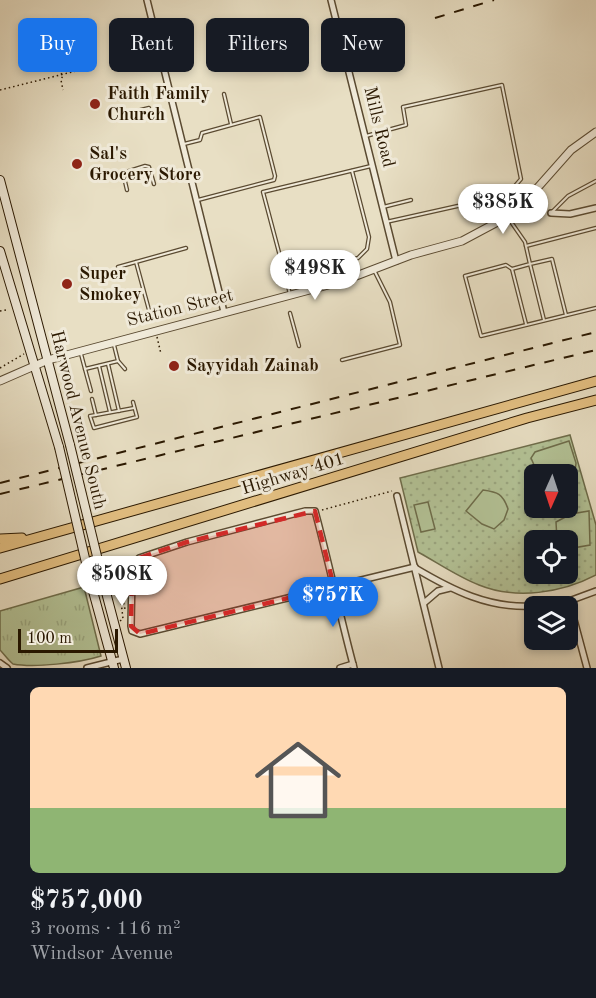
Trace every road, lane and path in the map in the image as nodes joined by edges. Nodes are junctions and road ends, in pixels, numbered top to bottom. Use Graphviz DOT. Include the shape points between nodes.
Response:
graph roads {
  1 [pos="147,0"];
  2 [pos="331,0"];
  3 [pos="59,72"];
  4 [pos="73,72"];
  5 [pos="63,75"];
  6 [pos="0,90"];
  7 [pos="63,90"];
  8 [pos="224,94"];
  9 [pos="150,108"];
  10 [pos="120,115"];
  11 [pos="231,124"];
  12 [pos="596,132"];
  13 [pos="366,136"];
  14 [pos="184,144"];
  15 [pos="374,166"];
  16 [pos="352,171"];
  17 [pos="0,180"];
  18 [pos="596,181"];
  19 [pos="153,184"];
  20 [pos="127,190"];
  21 [pos="198,200"];
  22 [pos="411,200"];
  23 [pos="383,207"];
  24 [pos="596,208"];
  25 [pos="551,213"];
  26 [pos="507,217"];
  27 [pos="386,222"];
  28 [pos="596,228"];
  29 [pos="526,246"];
  30 [pos="186,248"];
  31 [pos="0,251"];
  32 [pos="396,261"];
  33 [pos="136,262"];
  34 [pos="530,264"];
  35 [pos="118,267"];
  36 [pos="512,269"];
  37 [pos="374,270"];
  38 [pos="286,276"];
  39 [pos="291,295"];
  40 [pos="596,308"];
  41 [pos="6,310"];
  42 [pos="149,310"];
  43 [pos="0,311"];
  44 [pos="224,312"];
  45 [pos="290,313"];
  46 [pos="566,315"];
  47 [pos="544,320"];
  48 [pos="526,325"];
  49 [pos="157,337"];
  50 [pos="113,341"];
  51 [pos="299,346"];
  52 [pos="30,351"];
  53 [pos="80,351"];
  54 [pos="161,354"];
  55 [pos="48,360"];
  56 [pos="342,360"];
  57 [pos="118,362"];
  58 [pos="35,364"];
  59 [pos="108,364"];
  60 [pos="99,366"];
  61 [pos="0,368"];
  62 [pos="86,369"];
  63 [pos="125,369"];
  64 [pos="0,381"];
  65 [pos="596,381"];
  66 [pos="91,391"];
  67 [pos="92,399"];
  68 [pos="596,400"];
  69 [pos="133,402"];
  70 [pos="134,408"];
  71 [pos="119,411"];
  72 [pos="110,412"];
  73 [pos="96,415"];
  74 [pos="397,496"];
  75 [pos="315,511"];
  76 [pos="36,537"];
  77 [pos="0,539"];
  78 [pos="0,548"];
  79 [pos="414,567"];
  80 [pos="0,579"];
  81 [pos="334,586"];
  82 [pos="450,588"];
  83 [pos="596,591"];
  84 [pos="578,598"];
  85 [pos="424,603"];
  86 [pos="524,606"];
  87 [pos="131,618"];
  88 [pos="119,621"];
  89 [pos="578,633"];
  90 [pos="123,659"];
  91 [pos="0,663"];
  92 [pos="113,665"];
  93 [pos="354,666"];
  94 [pos="7,668"];
  95 [pos="87,668"];
  96 [pos="126,668"];
  97 [pos="340,668"];
  98 [pos="439,668"];
  99 [pos="588,668"];
  1 -- 14 [label="street"];
  2 -- 13 [label="street, Mills Road"];
  3 -- 5 [label="path"];
  4 -- 5 [label="path"];
  5 -- 6 [label="path"];
  5 -- 7 [label="path"];
  8 -- 11 [label="lane"];
  9 -- 10 [label="lane"];
  11 -- 14 [label="lane" via="202,132 200,140"];
  11 -- 21 [label="lane" via="260,117 274,180"];
  12 -- 26 [label="street, Station Street" via="572,150"];
  13 -- 15 [label="street, Mills Road"];
  13 -- 27 [label="lane" via="406,125 403,107 502,85 521,179 507,195"];
  14 -- 21 [label="street"];
  15 -- 16 [label="lane"];
  15 -- 23 [label="street, Mills Road"];
  16 -- 38 [label="lane" via="369,237 367,249 358,258"];
  16 -- 38 [label="lane" via="263,192"];
  17 -- 55 [label="main road, Harwood Avenue South"];
  18 -- 25 [label="lane" via="568,196"];
  19 -- 20 [label="lane" via="146,166 123,173"];
  21 -- 44 [label="street"];
  22 -- 23 [label="lane"];
  23 -- 27 [label="street, Mills Road"];
  24 -- 25 [label="street" via="570,214"];
  26 -- 29 [label="lane"];
  26 -- 32 [label="street, Station Street" via="462,241"];
  27 -- 32 [label="street, Mills Road"];
  28 -- 29 [label="lane"];
  29 -- 34 [label="lane"];
  30 -- 33 [label="lane"];
  31 -- 52 [label="main road, Harwood Avenue South"];
  32 -- 37 [label="street, Station Street"];
  33 -- 35 [label="lane"];
  33 -- 42 [label="lane"];
  34 -- 36 [label="lane"];
  34 -- 46 [label="lane" via="552,259"];
  34 -- 47 [label="lane"];
  36 -- 48 [label="lane"];
  36 -- 48 [label="lane" via="506,265 465,276 481,336"];
  37 -- 39 [label="street, Station Street"];
  37 -- 56 [label="lane" via="390,302 400,345"];
  38 -- 39 [label="lane"];
  39 -- 44 [label="street, Station Street"];
  40 -- 46 [label="lane"];
  41 -- 43 [label="path"];
  44 -- 50 [label="street, Station Street"];
  45 -- 51 [label="lane"];
  46 -- 47 [label="lane"];
  47 -- 48 [label="lane"];
  49 -- 54 [label="path"];
  50 -- 53 [label="street, Station Street"];
  50 -- 57 [label="lane"];
  52 -- 58 [label="main road, Harwood Avenue South"];
  52 -- 61 [label="path"];
  53 -- 55 [label="street, Station Street"];
  53 -- 62 [label="lane"];
  55 -- 58 [label="street, Station Street"];
  55 -- 90 [label="main road, Harwood Avenue South, bridge"];
  57 -- 59 [label="lane"];
  57 -- 63 [label="lane"];
  58 -- 64 [label="street, Station Street"];
  58 -- 92 [label="main road, Harwood Avenue South, bridge"];
  59 -- 60 [label="lane"];
  59 -- 71 [label="lane"];
  60 -- 62 [label="lane"];
  60 -- 72 [label="lane"];
  62 -- 66 [label="lane"];
  65 -- 76 [label="highway, Highway 401"];
  67 -- 73 [label="lane"];
  68 -- 80 [label="highway, Highway 401"];
  69 -- 70 [label="lane"];
  70 -- 71 [label="lane"];
  70 -- 73 [label="lane" via="137,417 94,428 90,416"];
  71 -- 72 [label="lane"];
  72 -- 73 [label="lane"];
  74 -- 75 [label="path" via="395,491"];
  74 -- 79 [label="street"];
  75 -- 81 [label="street"];
  75 -- 87 [label="street" via="187,542 139,558 132,576"];
  76 -- 77 [label="highway"];
  76 -- 78 [label="highway, Highway 401"];
  79 -- 81 [label="street"];
  79 -- 82 [label="street"];
  79 -- 85 [label="street"];
  81 -- 87 [label="street" via="136,634"];
  81 -- 93 [label="street"];
  82 -- 85 [label="street" via="438,591"];
  82 -- 86 [label="street" via="501,605"];
  83 -- 84 [label="street"];
  85 -- 98 [label="street"];
  87 -- 88 [label="path" via="126,616 123,600 123,620"];
  89 -- 99 [label="street"];
  90 -- 92 [label="street"];
  90 -- 96 [label="main road, Harwood Avenue South"];
  91 -- 94 [label="street"];
  92 -- 95 [label="street"];
  93 -- 97 [label="street"];
}
